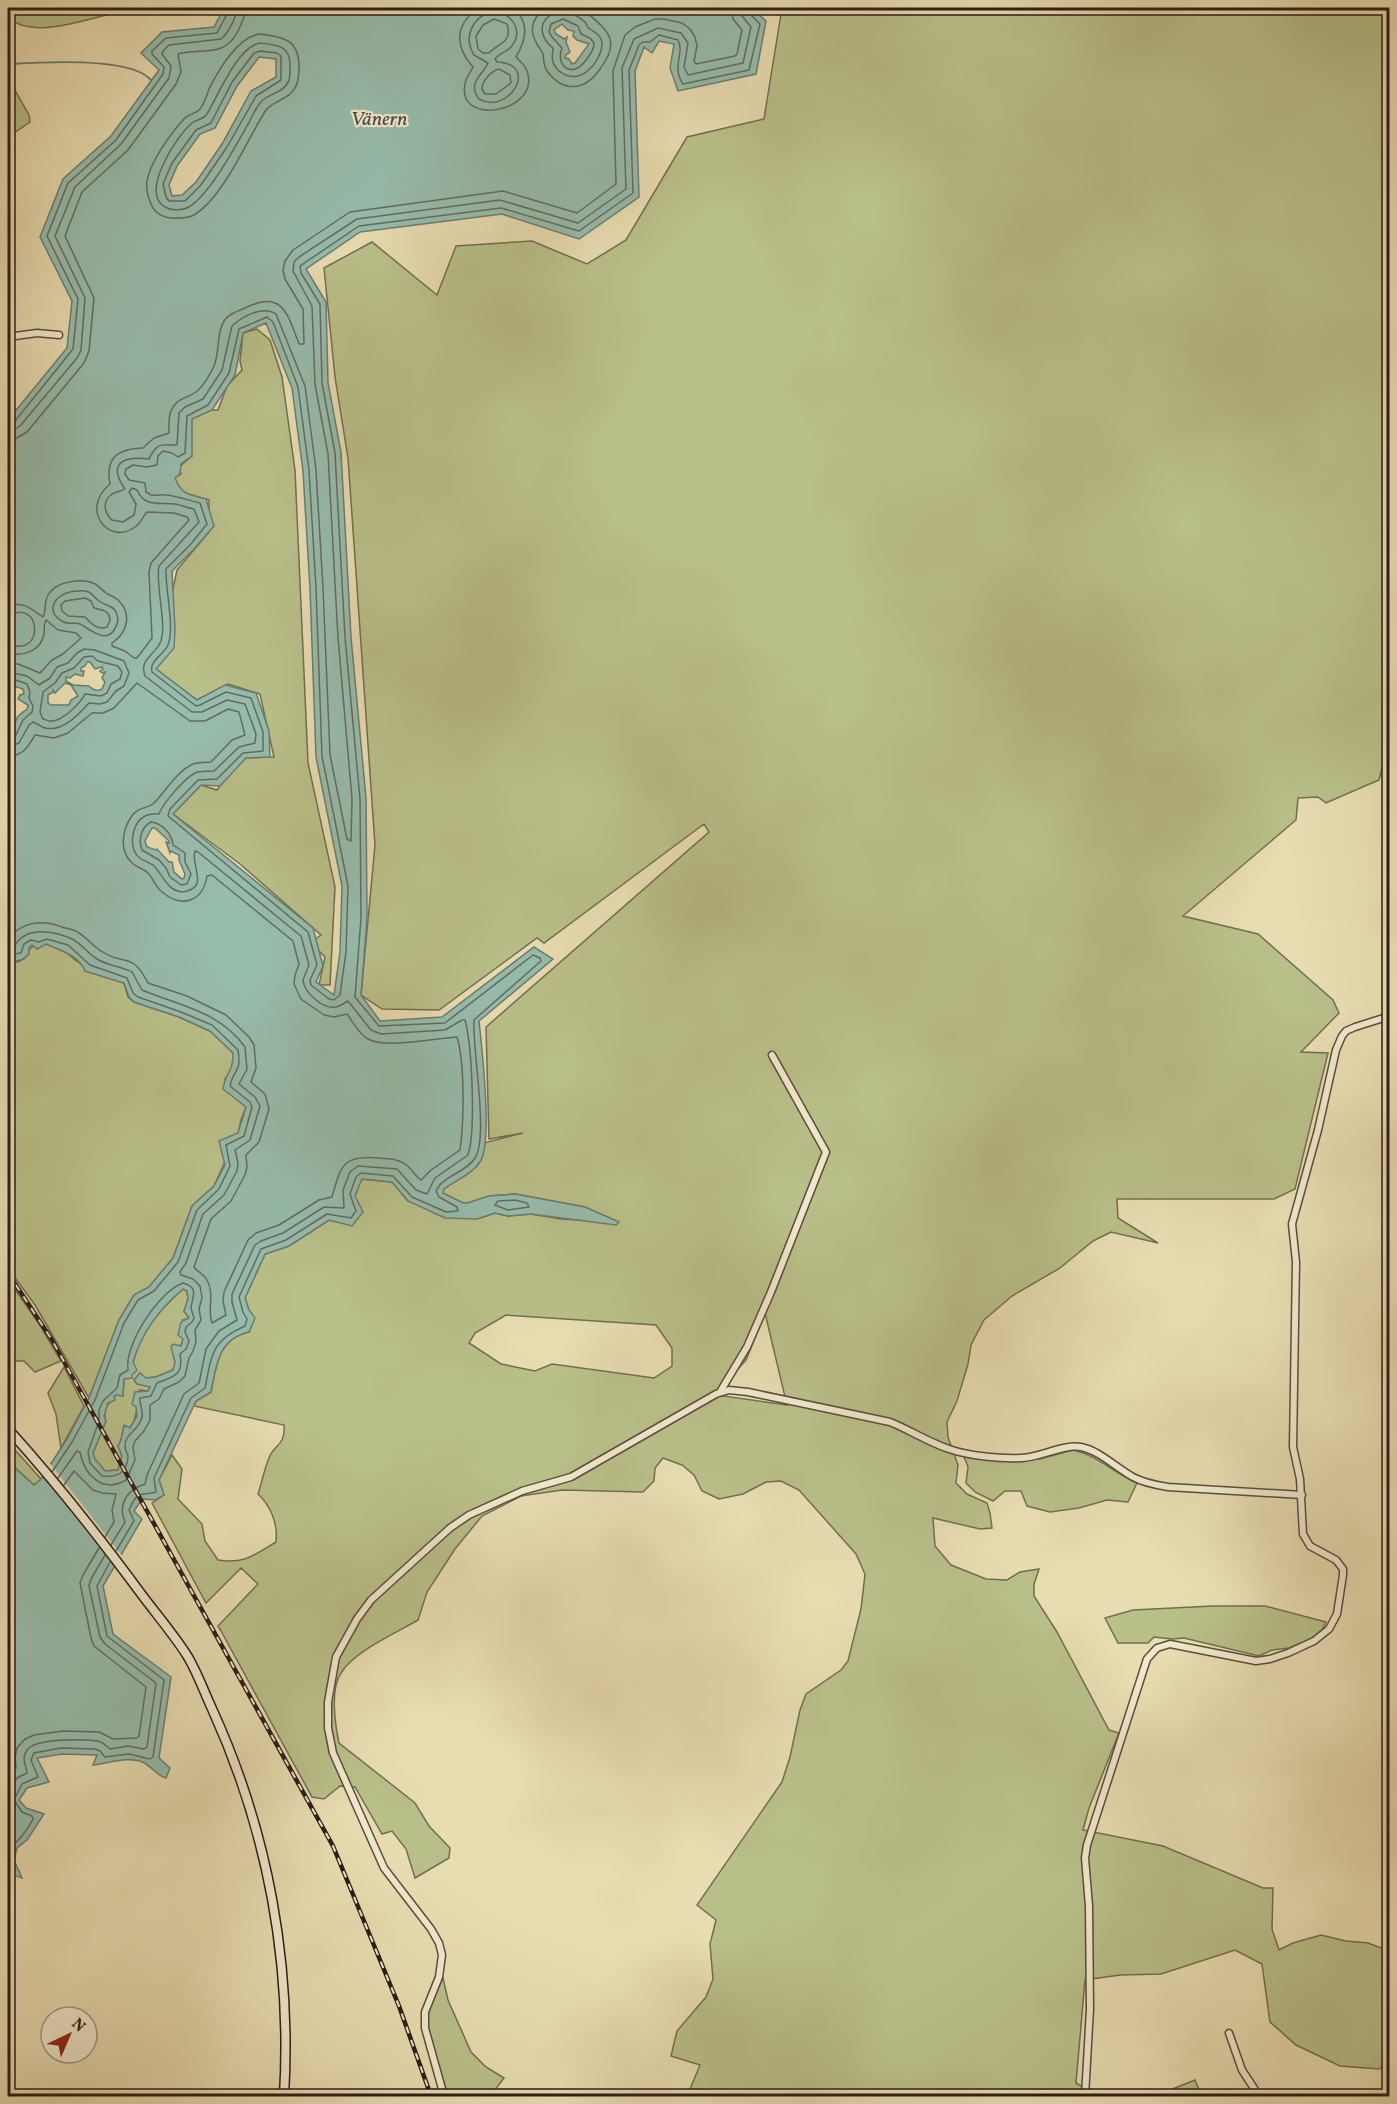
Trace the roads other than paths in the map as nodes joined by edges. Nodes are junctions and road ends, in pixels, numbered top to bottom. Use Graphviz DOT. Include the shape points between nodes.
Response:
graph roads {
  1 [pos="59,335"];
  2 [pos="8,337"];
  3 [pos="1389,1016"];
  4 [pos="772,1055"];
  5 [pos="719,1393"];
  6 [pos="8,1429"];
  7 [pos="1302,1494"];
  8 [pos="1229,2033"];
  9 [pos="284,2097"];
  10 [pos="444,2097"];
  11 [pos="1085,2097"];
  12 [pos="1259,2097"];
  1 -- 2 [label="street"];
  3 -- 7 [label="street" via="1346,1030 1342,1036 1293,1214 1293,1447"];
  4 -- 5 [label="street" via="826,1152 751,1338"];
  5 -- 7 [label="street" via="748,1392 890,1422 949,1449 971,1454 1020,1458 1077,1446 1090,1449 1149,1484"];
  5 -- 10 [label="street" via="571,1477 522,1491 450,1528 370,1600 336,1657 328,1702 333,1753 384,1868 431,1929 442,1954 440,1977 425,2012 425,2028"];
  6 -- 9 [label="street" via="124,1570 188,1658 233,1755 269,1878 282,1956 286,2016"];
  7 -- 11 [label="street" via="1306,1541 1314,1550 1336,1560 1342,1569 1337,1614 1329,1629 1288,1653 1263,1660 1170,1644 1157,1648 1147,1659 1087,1845 1090,2009"];
  8 -- 12 [label="street" via="1242,2070"];
}
